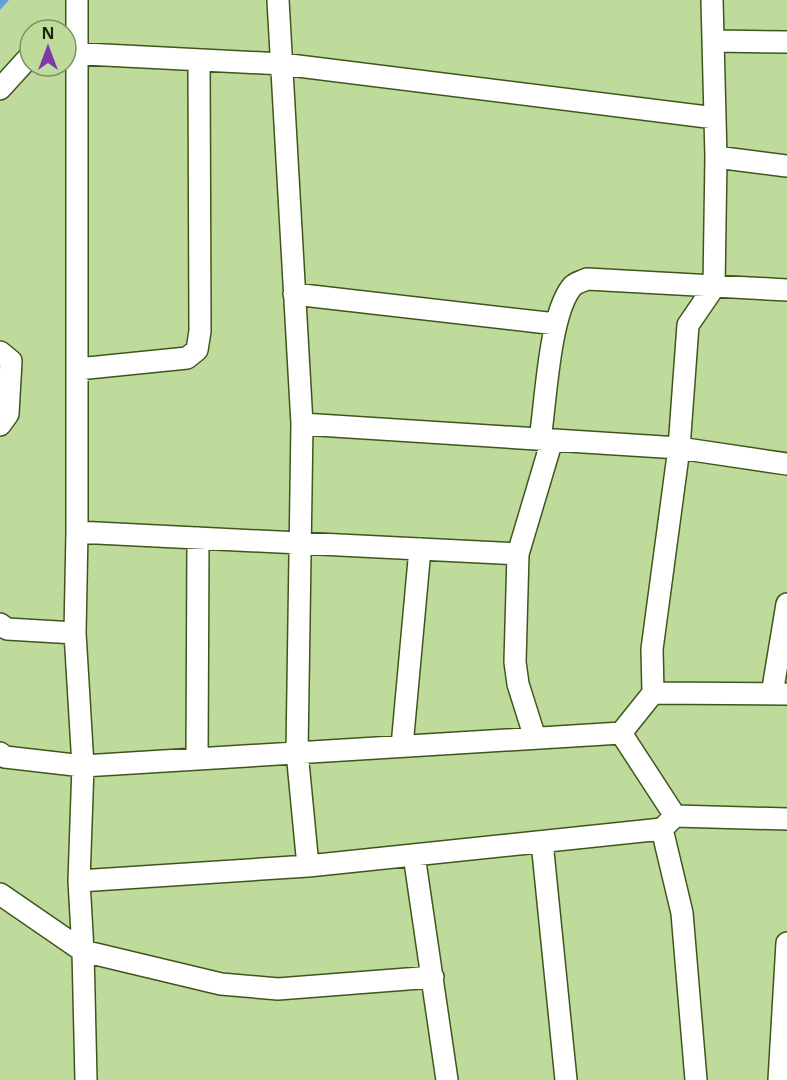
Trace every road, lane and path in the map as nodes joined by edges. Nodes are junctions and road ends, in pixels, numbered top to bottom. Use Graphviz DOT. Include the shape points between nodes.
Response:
graph roads {
  1 [pos="77,0"];
  2 [pos="278,0"];
  3 [pos="712,0"];
  4 [pos="75,18"];
  5 [pos="714,41"];
  6 [pos="787,42"];
  7 [pos="78,53"];
  8 [pos="199,60"];
  9 [pos="282,64"];
  10 [pos="18,69"];
  11 [pos="72,78"];
  12 [pos="0,89"];
  13 [pos="715,118"];
  14 [pos="716,157"];
  15 [pos="787,166"];
  16 [pos="714,287"];
  17 [pos="787,290"];
  18 [pos="294,294"];
  19 [pos="556,324"];
  20 [pos="0,352"];
  21 [pos="78,369"];
  22 [pos="0,424"];
  23 [pos="302,424"];
  24 [pos="546,440"];
  25 [pos="679,448"];
  26 [pos="787,464"];
  27 [pos="77,532"];
  28 [pos="198,538"];
  29 [pos="300,543"];
  30 [pos="420,549"];
  31 [pos="518,554"];
  32 [pos="787,604"];
  33 [pos="0,624"];
  34 [pos="75,633"];
  35 [pos="653,693"];
  36 [pos="779,694"];
  37 [pos="621,733"];
  38 [pos="535,738"];
  39 [pos="402,746"];
  40 [pos="297,752"];
  41 [pos="0,753"];
  42 [pos="197,759"];
  43 [pos="83,766"];
  44 [pos="787,819"];
  45 [pos="668,823"];
  46 [pos="542,842"];
  47 [pos="414,855"];
  48 [pos="308,866"];
  49 [pos="79,881"];
  50 [pos="0,894"];
  51 [pos="787,943"];
  52 [pos="83,951"];
  53 [pos="433,976"];
  54 [pos="86,1080"];
  55 [pos="447,1080"];
  56 [pos="566,1080"];
  57 [pos="696,1080"];
  58 [pos="779,1080"];
  1 -- 4 [label="street"];
  2 -- 9 [label="street"];
  3 -- 5 [label="street"];
  5 -- 6 [label="street"];
  5 -- 13 [label="street"];
  7 -- 8 [label="street"];
  8 -- 9 [label="street"];
  8 -- 21 [label="street" via="201,331 197,350 187,358"];
  9 -- 13 [label="street"];
  9 -- 18 [label="street"];
  10 -- 12 [label="street"];
  11 -- 21 [label="street"];
  13 -- 14 [label="street"];
  14 -- 15 [label="street"];
  14 -- 16 [label="street"];
  16 -- 17 [label="street"];
  16 -- 19 [label="street" via="587,279 572,286"];
  16 -- 25 [label="street" via="688,325"];
  18 -- 19 [label="street"];
  18 -- 23 [label="street"];
  19 -- 24 [label="street"];
  20 -- 22 [label="street" via="11,361 8,414"];
  21 -- 27 [label="street"];
  23 -- 24 [label="street"];
  23 -- 29 [label="street"];
  24 -- 25 [label="street"];
  24 -- 31 [label="street"];
  25 -- 26 [label="street"];
  25 -- 35 [label="street" via="652,650"];
  27 -- 28 [label="street"];
  27 -- 34 [label="street"];
  28 -- 29 [label="street"];
  28 -- 42 [label="street"];
  29 -- 30 [label="street"];
  29 -- 40 [label="street"];
  30 -- 31 [label="street"];
  30 -- 39 [label="street"];
  31 -- 38 [label="street" via="515,662"];
  32 -- 36 [label="street"];
  33 -- 34 [label="street" via="7,629"];
  34 -- 43 [label="street"];
  35 -- 36 [label="street"];
  35 -- 37 [label="street"];
  37 -- 38 [label="street"];
  37 -- 45 [label="street"];
  38 -- 39 [label="street"];
  39 -- 40 [label="street"];
  40 -- 42 [label="street"];
  40 -- 48 [label="street"];
  41 -- 43 [label="street" via="4,757"];
  42 -- 43 [label="street"];
  43 -- 49 [label="street"];
  44 -- 45 [label="street"];
  45 -- 46 [label="street"];
  45 -- 57 [label="street" via="682,913"];
  46 -- 47 [label="street"];
  46 -- 56 [label="street"];
  47 -- 48 [label="street"];
  47 -- 53 [label="street"];
  48 -- 49 [label="street"];
  49 -- 52 [label="street"];
  50 -- 52 [label="street"];
  51 -- 58 [label="street"];
  52 -- 53 [label="street" via="222,984 278,988"];
  52 -- 54 [label="street"];
  53 -- 55 [label="street"];
}
